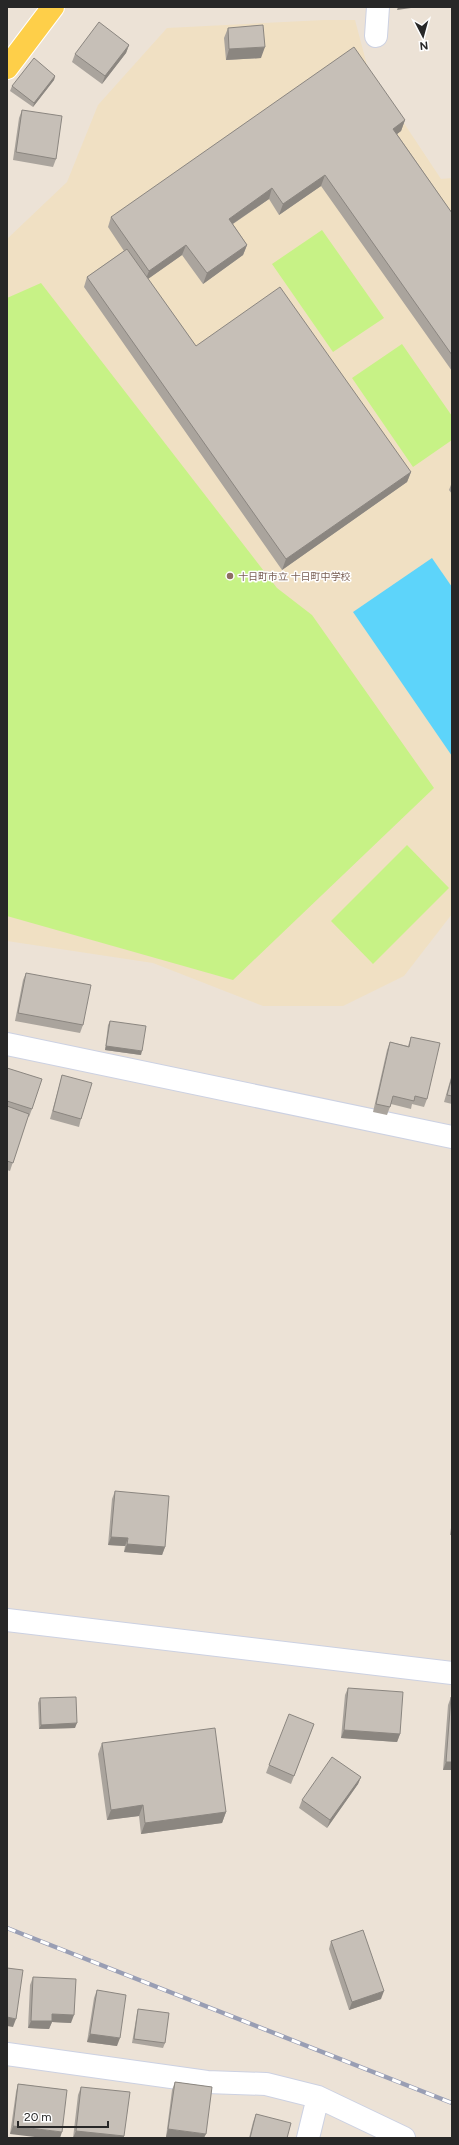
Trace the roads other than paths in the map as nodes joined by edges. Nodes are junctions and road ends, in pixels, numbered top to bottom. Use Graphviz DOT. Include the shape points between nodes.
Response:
graph roads {
  1 [pos="53,7"];
  2 [pos="378,7"];
  3 [pos="376,36"];
  4 [pos="7,68"];
  5 [pos="7,1044"];
  6 [pos="452,1137"];
  7 [pos="7,1620"];
  8 [pos="452,1673"];
  9 [pos="7,2054"];
  10 [pos="318,2097"];
  11 [pos="308,2138"];
  12 [pos="404,2138"];
  1 -- 4 [label="main road"];
  2 -- 3 [label="street"];
  5 -- 6 [label="street"];
  7 -- 8 [label="street"];
  9 -- 10 [label="street" via="207,2082 266,2084"];
  10 -- 11 [label="street"];
  10 -- 12 [label="street"];
}
